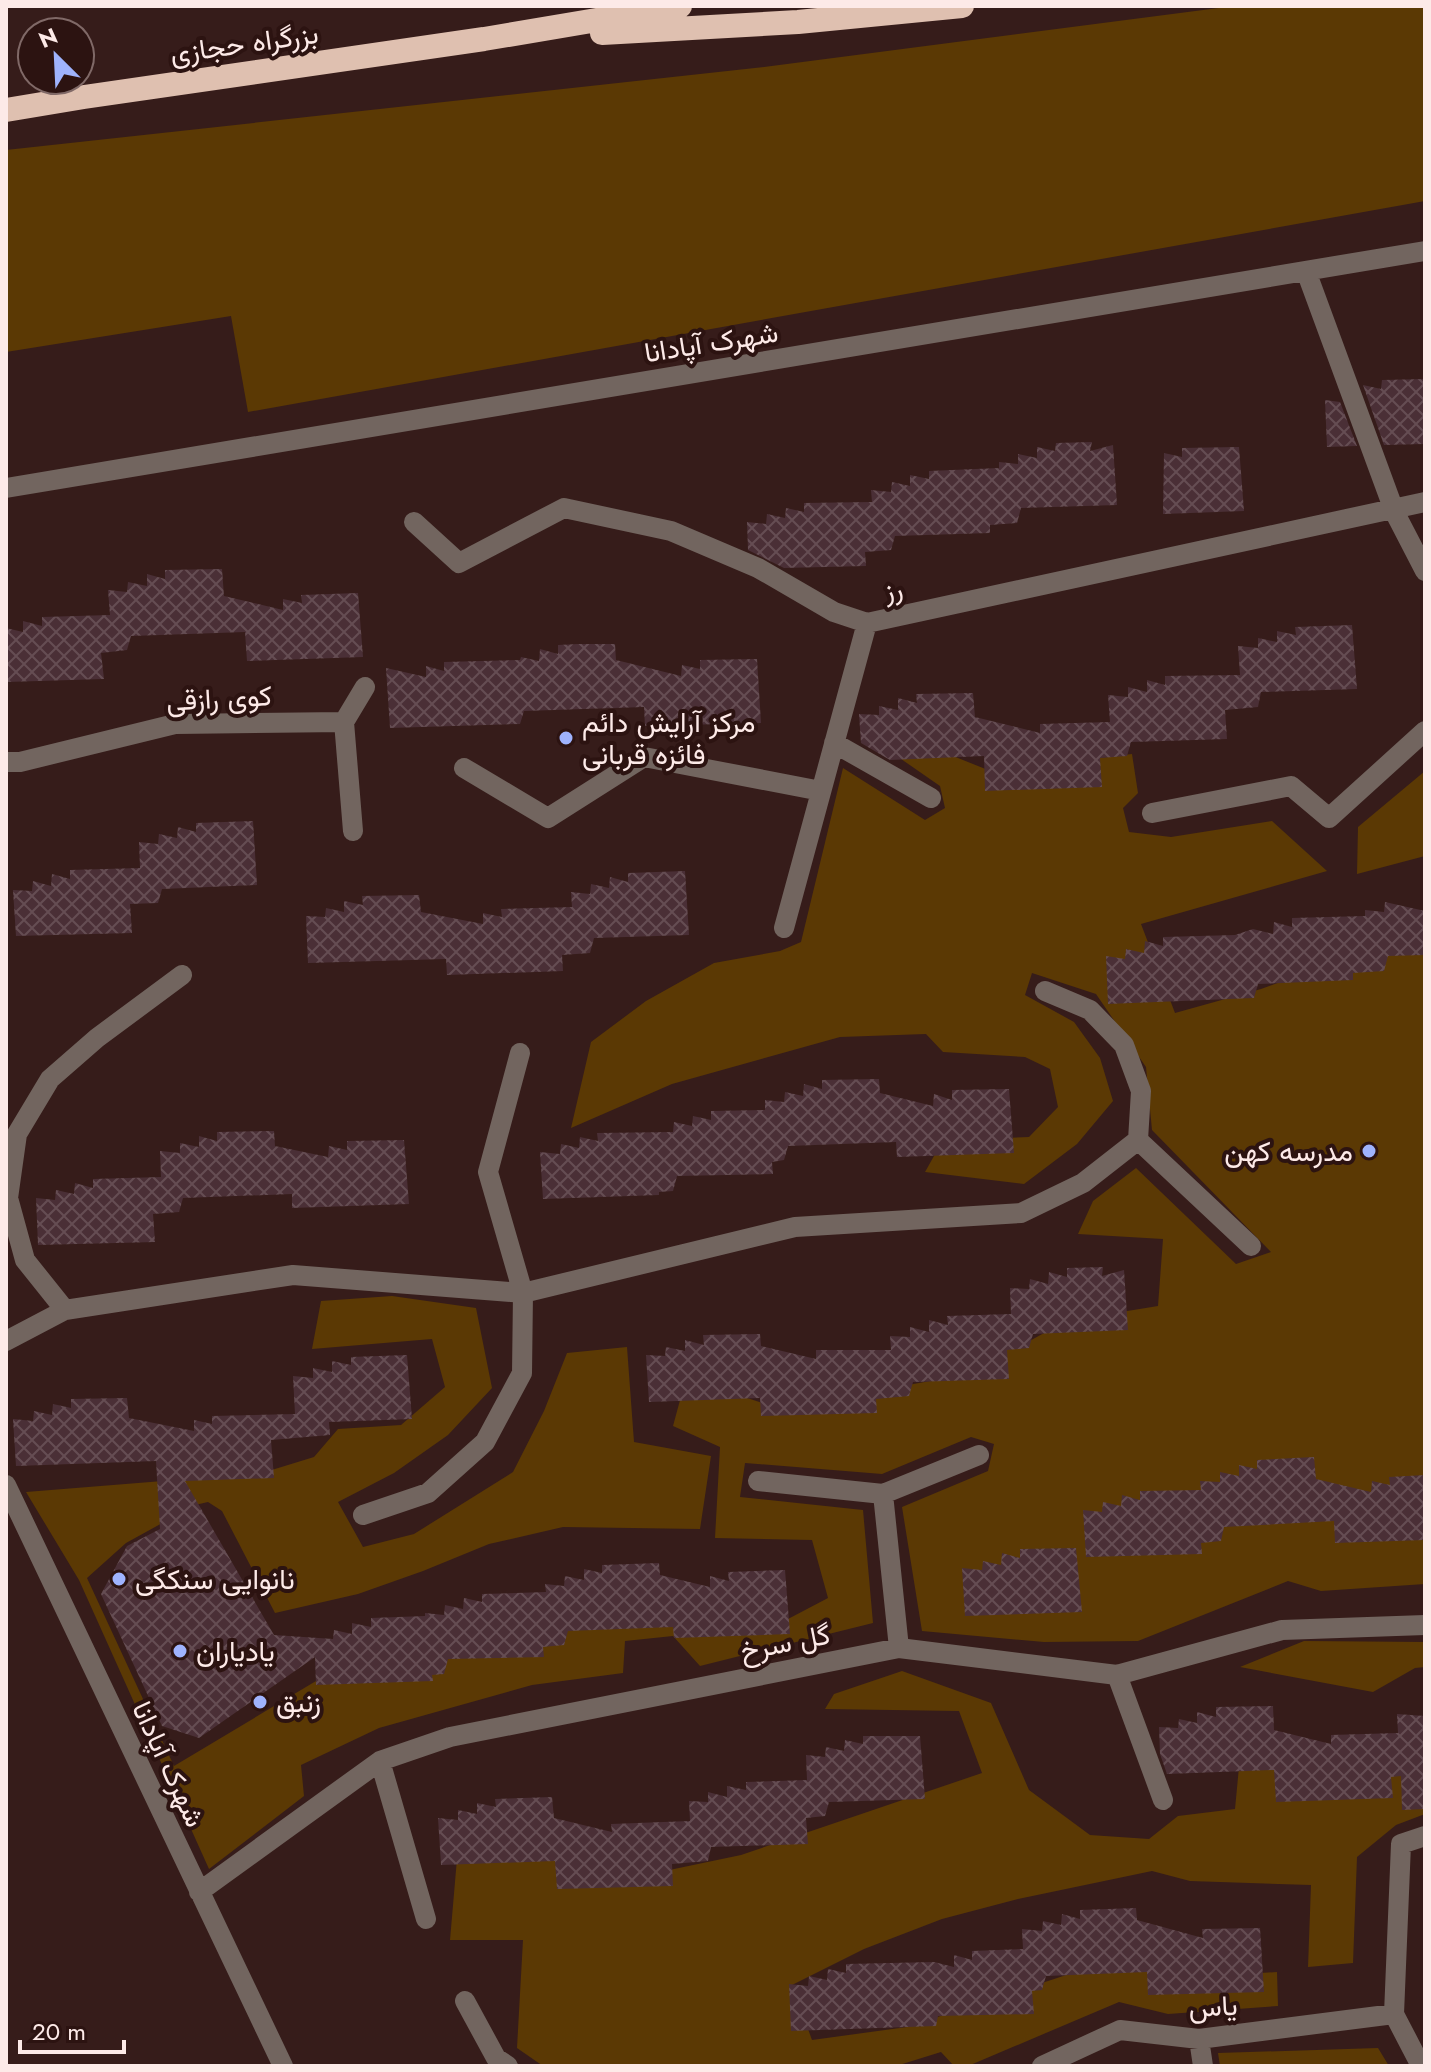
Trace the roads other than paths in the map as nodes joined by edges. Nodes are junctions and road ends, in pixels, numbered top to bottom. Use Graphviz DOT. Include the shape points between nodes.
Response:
graph roads {
  1 [pos="680,6"];
  2 [pos="962,6"];
  3 [pos="484,39"];
  4 [pos="6,110"];
  5 [pos="1425,251"];
  6 [pos="1306,271"];
  7 [pos="6,488"];
  8 [pos="1425,502"];
  9 [pos="1394,509"];
  10 [pos="414,522"];
  11 [pos="1425,571"];
  12 [pos="867,623"];
  13 [pos="365,687"];
  14 [pos="344,722"];
  15 [pos="1425,731"];
  16 [pos="834,743"];
  17 [pos="6,762"];
  18 [pos="464,768"];
  19 [pos="821,791"];
  20 [pos="931,798"];
  21 [pos="1152,813"];
  22 [pos="353,831"];
  23 [pos="784,928"];
  24 [pos="182,975"];
  25 [pos="1045,991"];
  26 [pos="520,1053"];
  27 [pos="1138,1140"];
  28 [pos="1251,1246"];
  29 [pos="523,1293"];
  30 [pos="65,1310"];
  31 [pos="6,1341"];
  32 [pos="979,1455"];
  33 [pos="758,1481"];
  34 [pos="6,1485"];
  35 [pos="883,1494"];
  36 [pos="363,1515"];
  37 [pos="1425,1625"];
  38 [pos="899,1648"];
  39 [pos="1117,1675"];
  40 [pos="380,1761"];
  41 [pos="1163,1800"];
  42 [pos="1425,1836"];
  43 [pos="199,1892"];
  44 [pos="426,1919"];
  45 [pos="465,2001"];
  46 [pos="1394,2014"];
  47 [pos="1199,2039"];
  48 [pos="283,2066"];
  49 [pos="508,2066"];
  50 [pos="1042,2066"];
  51 [pos="1203,2066"];
  52 [pos="1421,2066"];
  1 -- 3 [label="highway, بزرگراه حجازی"];
  2 -- 3 [label="highway" via="798,22"];
  3 -- 4 [label="highway, بزرگراه حجازی"];
  5 -- 6 [label="street, شهرک آپادانا"];
  6 -- 7 [label="street, شهرک آپادانا"];
  6 -- 9 [label="street"];
  8 -- 9 [label="street, رز"];
  9 -- 11 [label="street"];
  9 -- 12 [label="street, رز"];
  10 -- 12 [label="street, رز" via="459,563 564,508 671,531 758,568 834,612"];
  12 -- 16 [label="street"];
  13 -- 14 [label="street"];
  14 -- 17 [label="street, کوی رازقی" via="175,724"];
  14 -- 22 [label="street"];
  15 -- 21 [label="street" via="1329,818 1291,786"];
  16 -- 19 [label="street"];
  16 -- 20 [label="street"];
  18 -- 19 [label="street" via="548,818 644,757"];
  19 -- 23 [label="street"];
  24 -- 30 [label="street" via="50,1079 17,1134 8,1198 14,1222 25,1260"];
  25 -- 27 [label="street" via="1090,1010 1124,1045 1141,1091"];
  26 -- 29 [label="street" via="488,1172"];
  27 -- 28 [label="street"];
  27 -- 29 [label="street" via="1083,1183 1021,1213 795,1227"];
  29 -- 30 [label="street" via="293,1275"];
  29 -- 36 [label="street" via="522,1373 485,1442 428,1493"];
  30 -- 31 [label="street"];
  32 -- 35 [label="street"];
  33 -- 35 [label="street"];
  34 -- 43 [label="street, شهرک آپادانا"];
  35 -- 38 [label="street"];
  37 -- 39 [label="street, گل سرخ" via="1282,1630"];
  38 -- 39 [label="street, گل سرخ"];
  38 -- 40 [label="street, گل سرخ" via="450,1737"];
  39 -- 41 [label="street"];
  40 -- 43 [label="street, گل سرخ"];
  40 -- 44 [label="street"];
  42 -- 46 [label="street" via="1401,1844"];
  43 -- 48 [label="street, شهرک آپادانا"];
  45 -- 49 [label="street" via="496,2058"];
  46 -- 47 [label="street, یاس"];
  46 -- 52 [label="street"];
  47 -- 50 [label="street, یاس" via="1120,2030"];
  47 -- 51 [label="street"];
}
